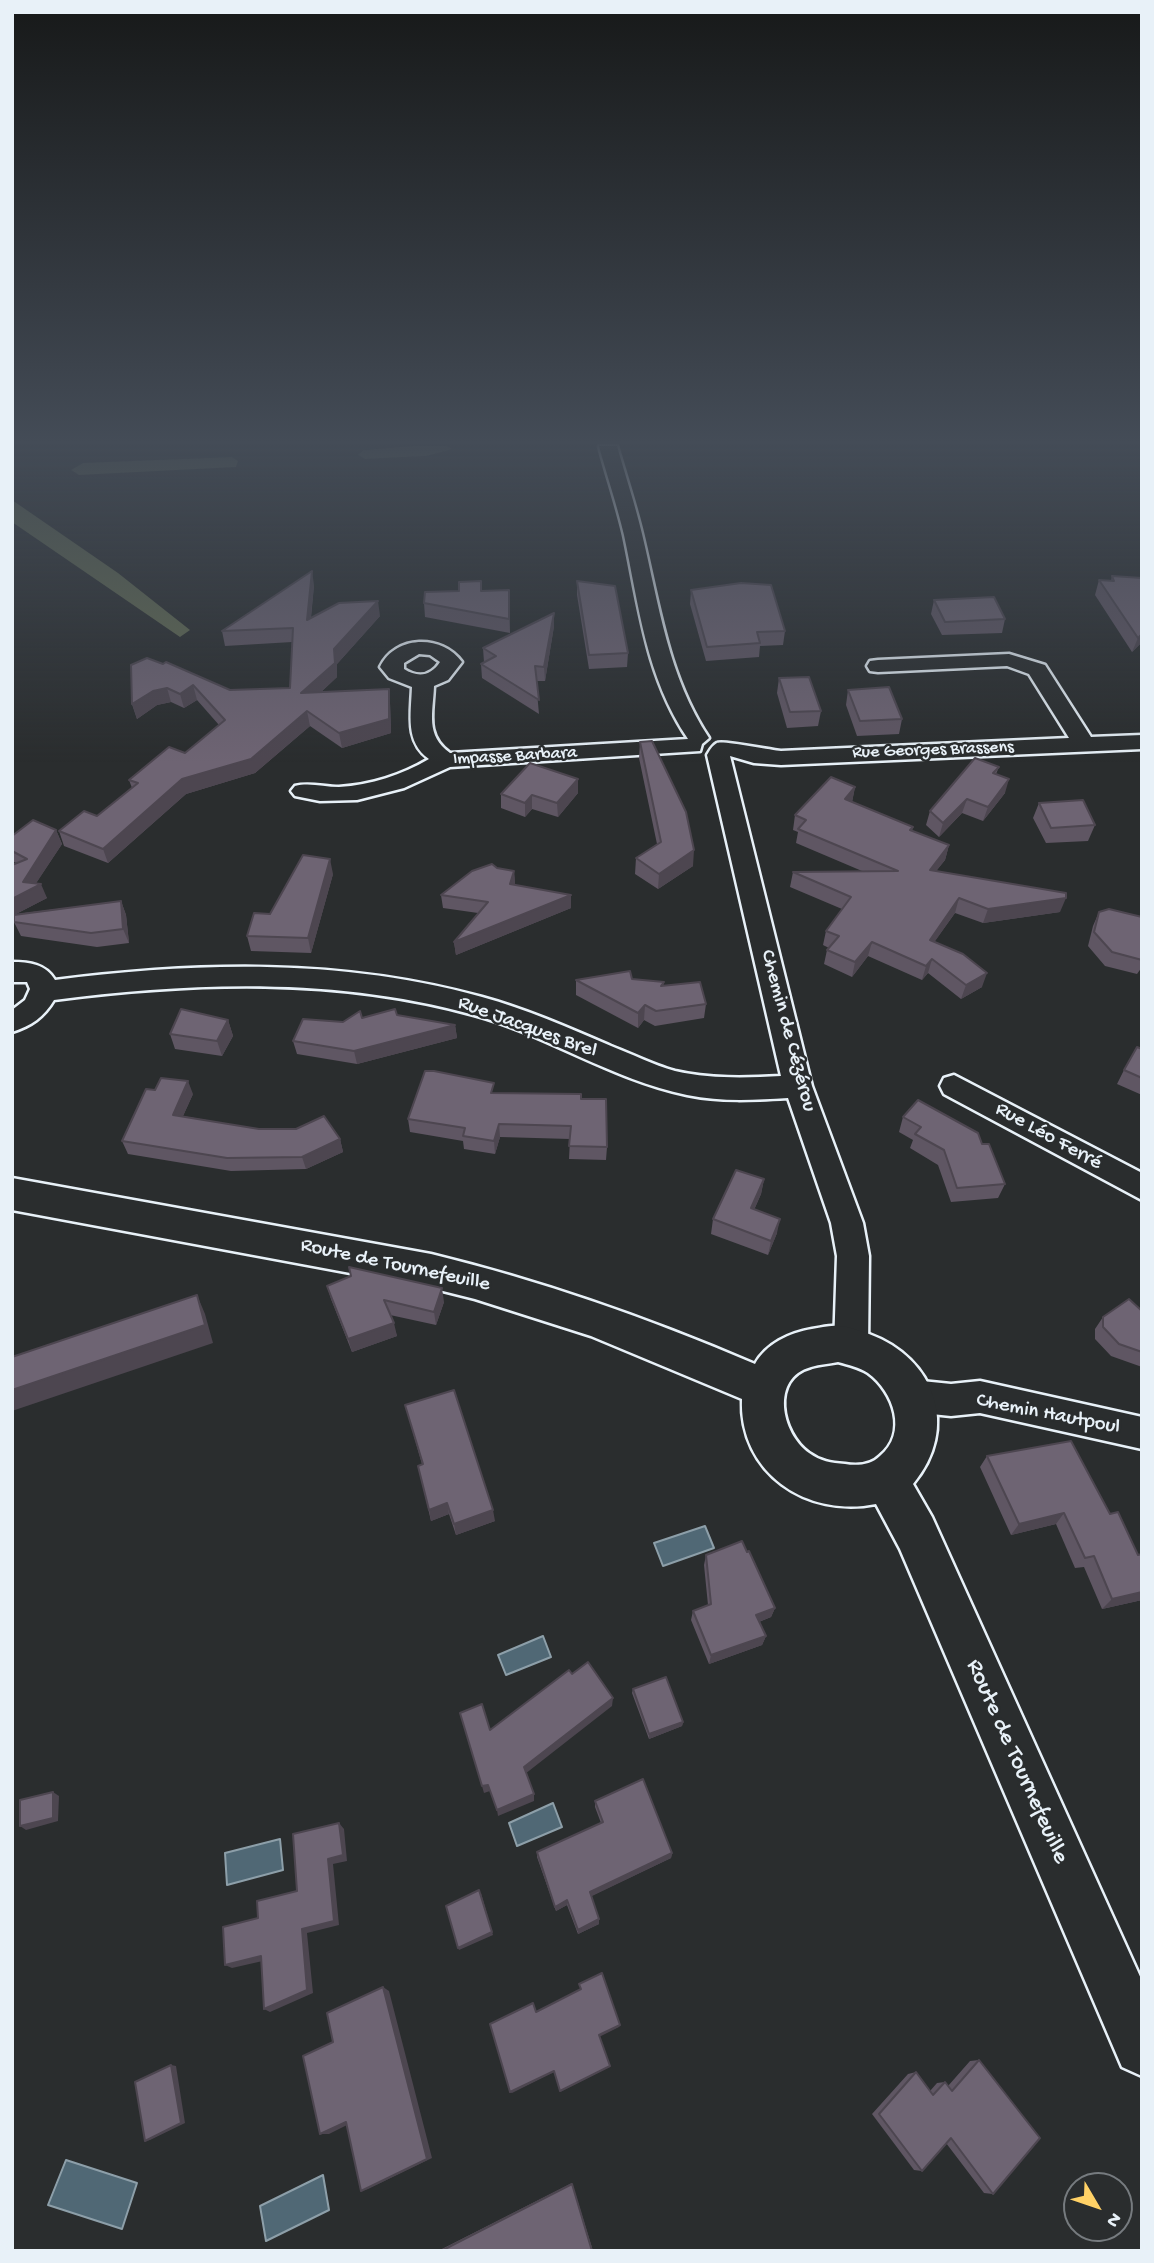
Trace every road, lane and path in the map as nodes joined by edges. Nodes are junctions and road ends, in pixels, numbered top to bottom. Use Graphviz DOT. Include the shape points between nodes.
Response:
graph roads {
  1 [pos="637,552"];
  2 [pos="878,666"];
  3 [pos="423,681"];
  4 [pos="695,742"];
  5 [pos="1142,742"];
  6 [pos="1085,745"];
  7 [pos="722,752"];
  8 [pos="445,760"];
  9 [pos="303,791"];
  10 [pos="12,972"];
  11 [pos="45,991"];
  12 [pos="12,1022"];
  13 [pos="798,1086"];
  14 [pos="954,1086"];
  15 [pos="1142,1188"];
  16 [pos="12,1194"];
  17 [pos="852,1347"];
  18 [pos="764,1388"];
  19 [pos="912,1396"];
  20 [pos="1142,1433"];
  21 [pos="886,1479"];
  22 [pos="1142,2047"];
  1 -- 4 [label="street" via="669,689"];
  2 -- 6 [label="street" via="1009,660 1037,670"];
  3 -- 8 [label="street" via="422,733 427,747"];
  4 -- 7 [label="street, Rue Georges Brassens" via="714,737 723,742"];
  4 -- 8 [label="street, Impasse Barbara"];
  5 -- 6 [label="street, Rue Georges Brassens"];
  6 -- 7 [label="street, Rue Georges Brassens" via="768,758"];
  7 -- 13 [label="street, Chemin de Cézérou"];
  8 -- 9 [label="street, Impasse Barbara" via="428,771 363,791 339,796"];
  10 -- 11 [label="street" via="32,974 42,981"];
  11 -- 12 [label="street" via="29,1014"];
  11 -- 13 [label="street, Rue Jacques Brel" via="224,973 384,985 482,1007 656,1077 688,1085"];
  13 -- 17 [label="street, Chemin de Cézérou" via="847,1223 853,1256"];
  14 -- 15 [label="street, Rue Léo Ferré"];
  16 -- 18 [label="street, Route de Tournefeuille" via="499,1287 580,1312"];
  17 -- 18 [label="street" via="825,1343 799,1349 771,1372"];
  17 -- 19 [label="street" via="887,1363"];
  18 -- 21 [label="street" via="764,1426 790,1466 832,1486 855,1487"];
  19 -- 20 [label="street, Chemin Hautpoul" via="980,1397"];
  19 -- 21 [label="street" via="918,1416 916,1438 907,1459"];
  21 -- 22 [label="street, Route de Tournefeuille" via="916,1533"];
}
